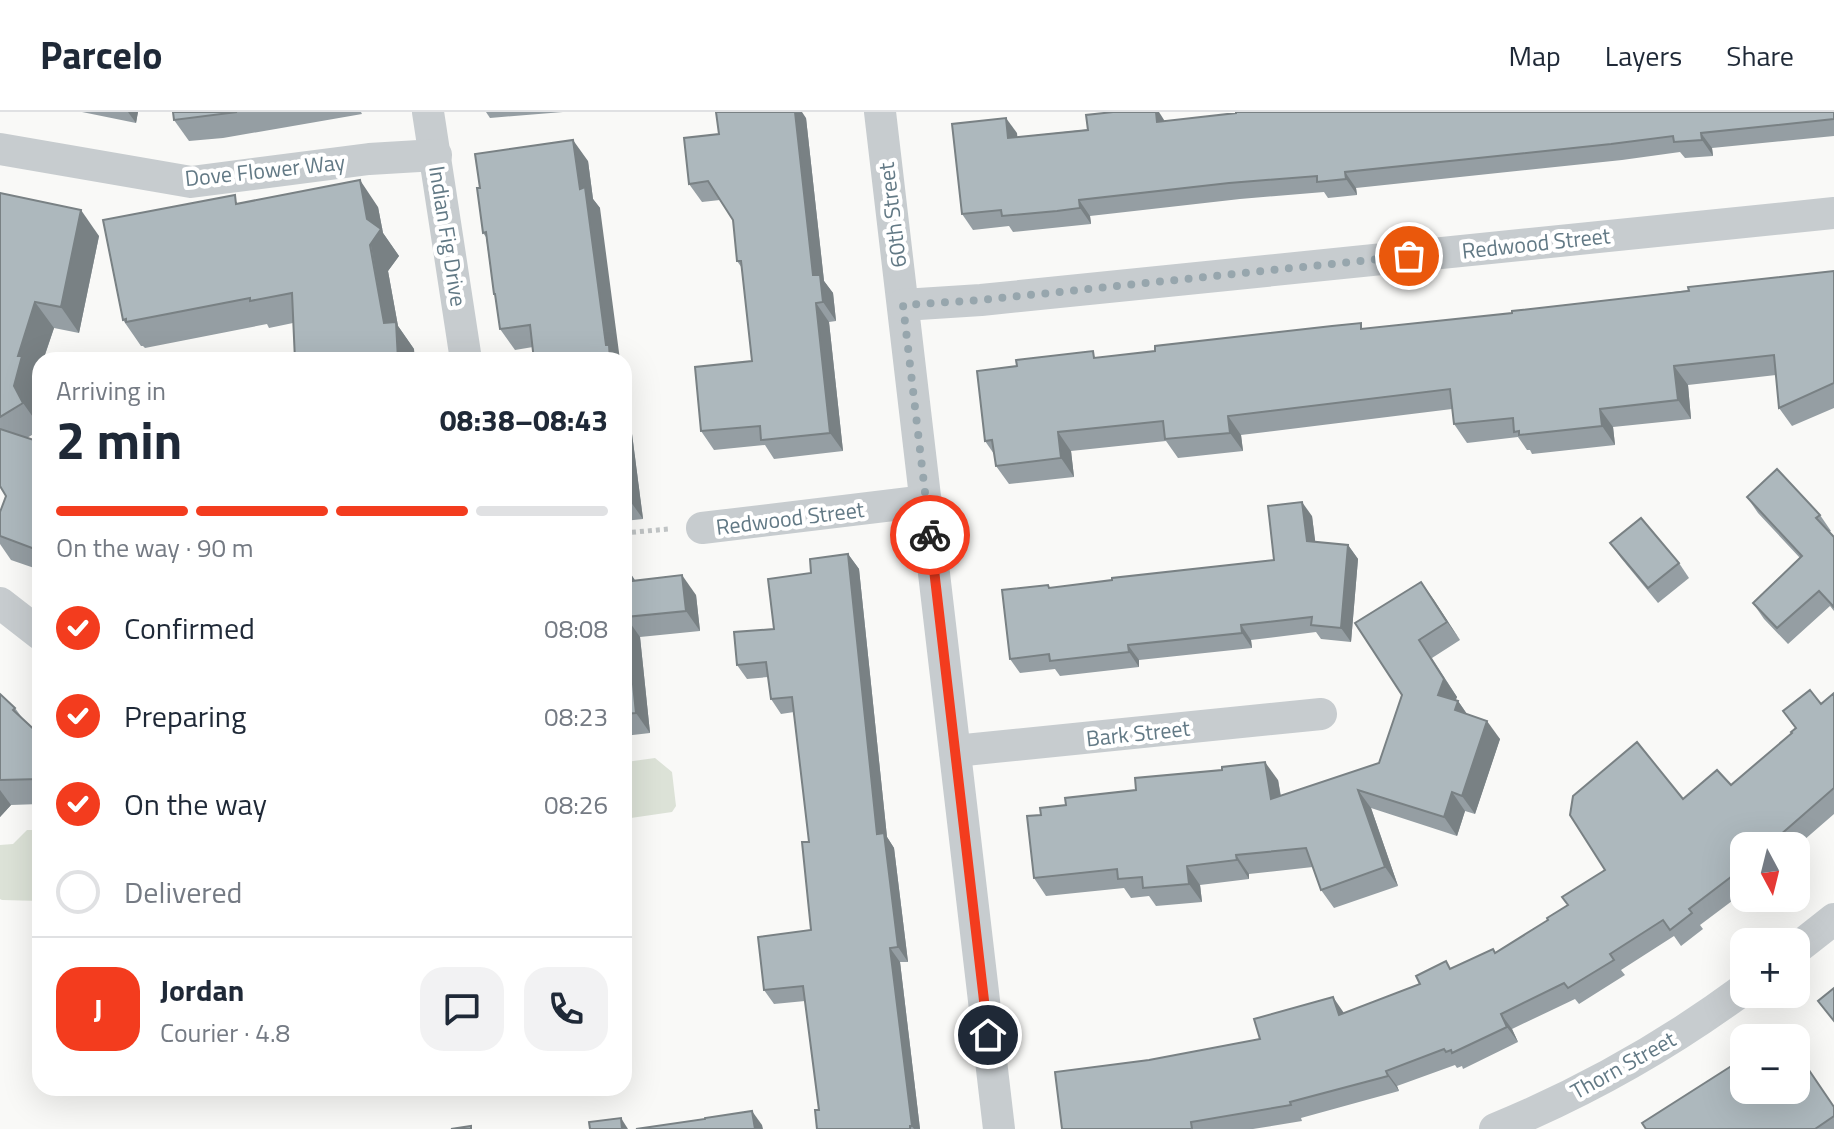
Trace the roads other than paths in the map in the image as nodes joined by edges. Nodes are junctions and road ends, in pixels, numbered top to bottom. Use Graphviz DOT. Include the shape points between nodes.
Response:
graph roads {
  1 [pos="428,112"];
  2 [pos="880,112"];
  3 [pos="0,149"];
  4 [pos="436,155"];
  5 [pos="1834,213"];
  6 [pos="903,305"];
  7 [pos="465,352"];
  8 [pos="926,501"];
  9 [pos="702,528"];
  10 [pos="0,603"];
  11 [pos="32,628"];
  12 [pos="1321,714"];
  13 [pos="955,751"];
  14 [pos="1834,919"];
  15 [pos="1810,938"];
  16 [pos="1730,999"];
  17 [pos="999,1129"];
  18 [pos="1495,1129"];
  1 -- 4 [label="street, Indian Fig Drive"];
  2 -- 6 [label="street, 60th Street"];
  3 -- 4 [label="street, Dove Flower Way" via="191,182"];
  4 -- 7 [label="street, Indian Fig Drive"];
  5 -- 6 [label="street, Redwood Street"];
  6 -- 8 [label="street, 60th Street"];
  8 -- 9 [label="street, Redwood Street"];
  8 -- 13 [label="street, 60th Street"];
  10 -- 11 [label="street"];
  12 -- 13 [label="street, Bark Street"];
  13 -- 17 [label="street, 60th Street"];
  14 -- 15 [label="street"];
  16 -- 18 [label="street, Thorn Street" via="1641,1056"];
}
